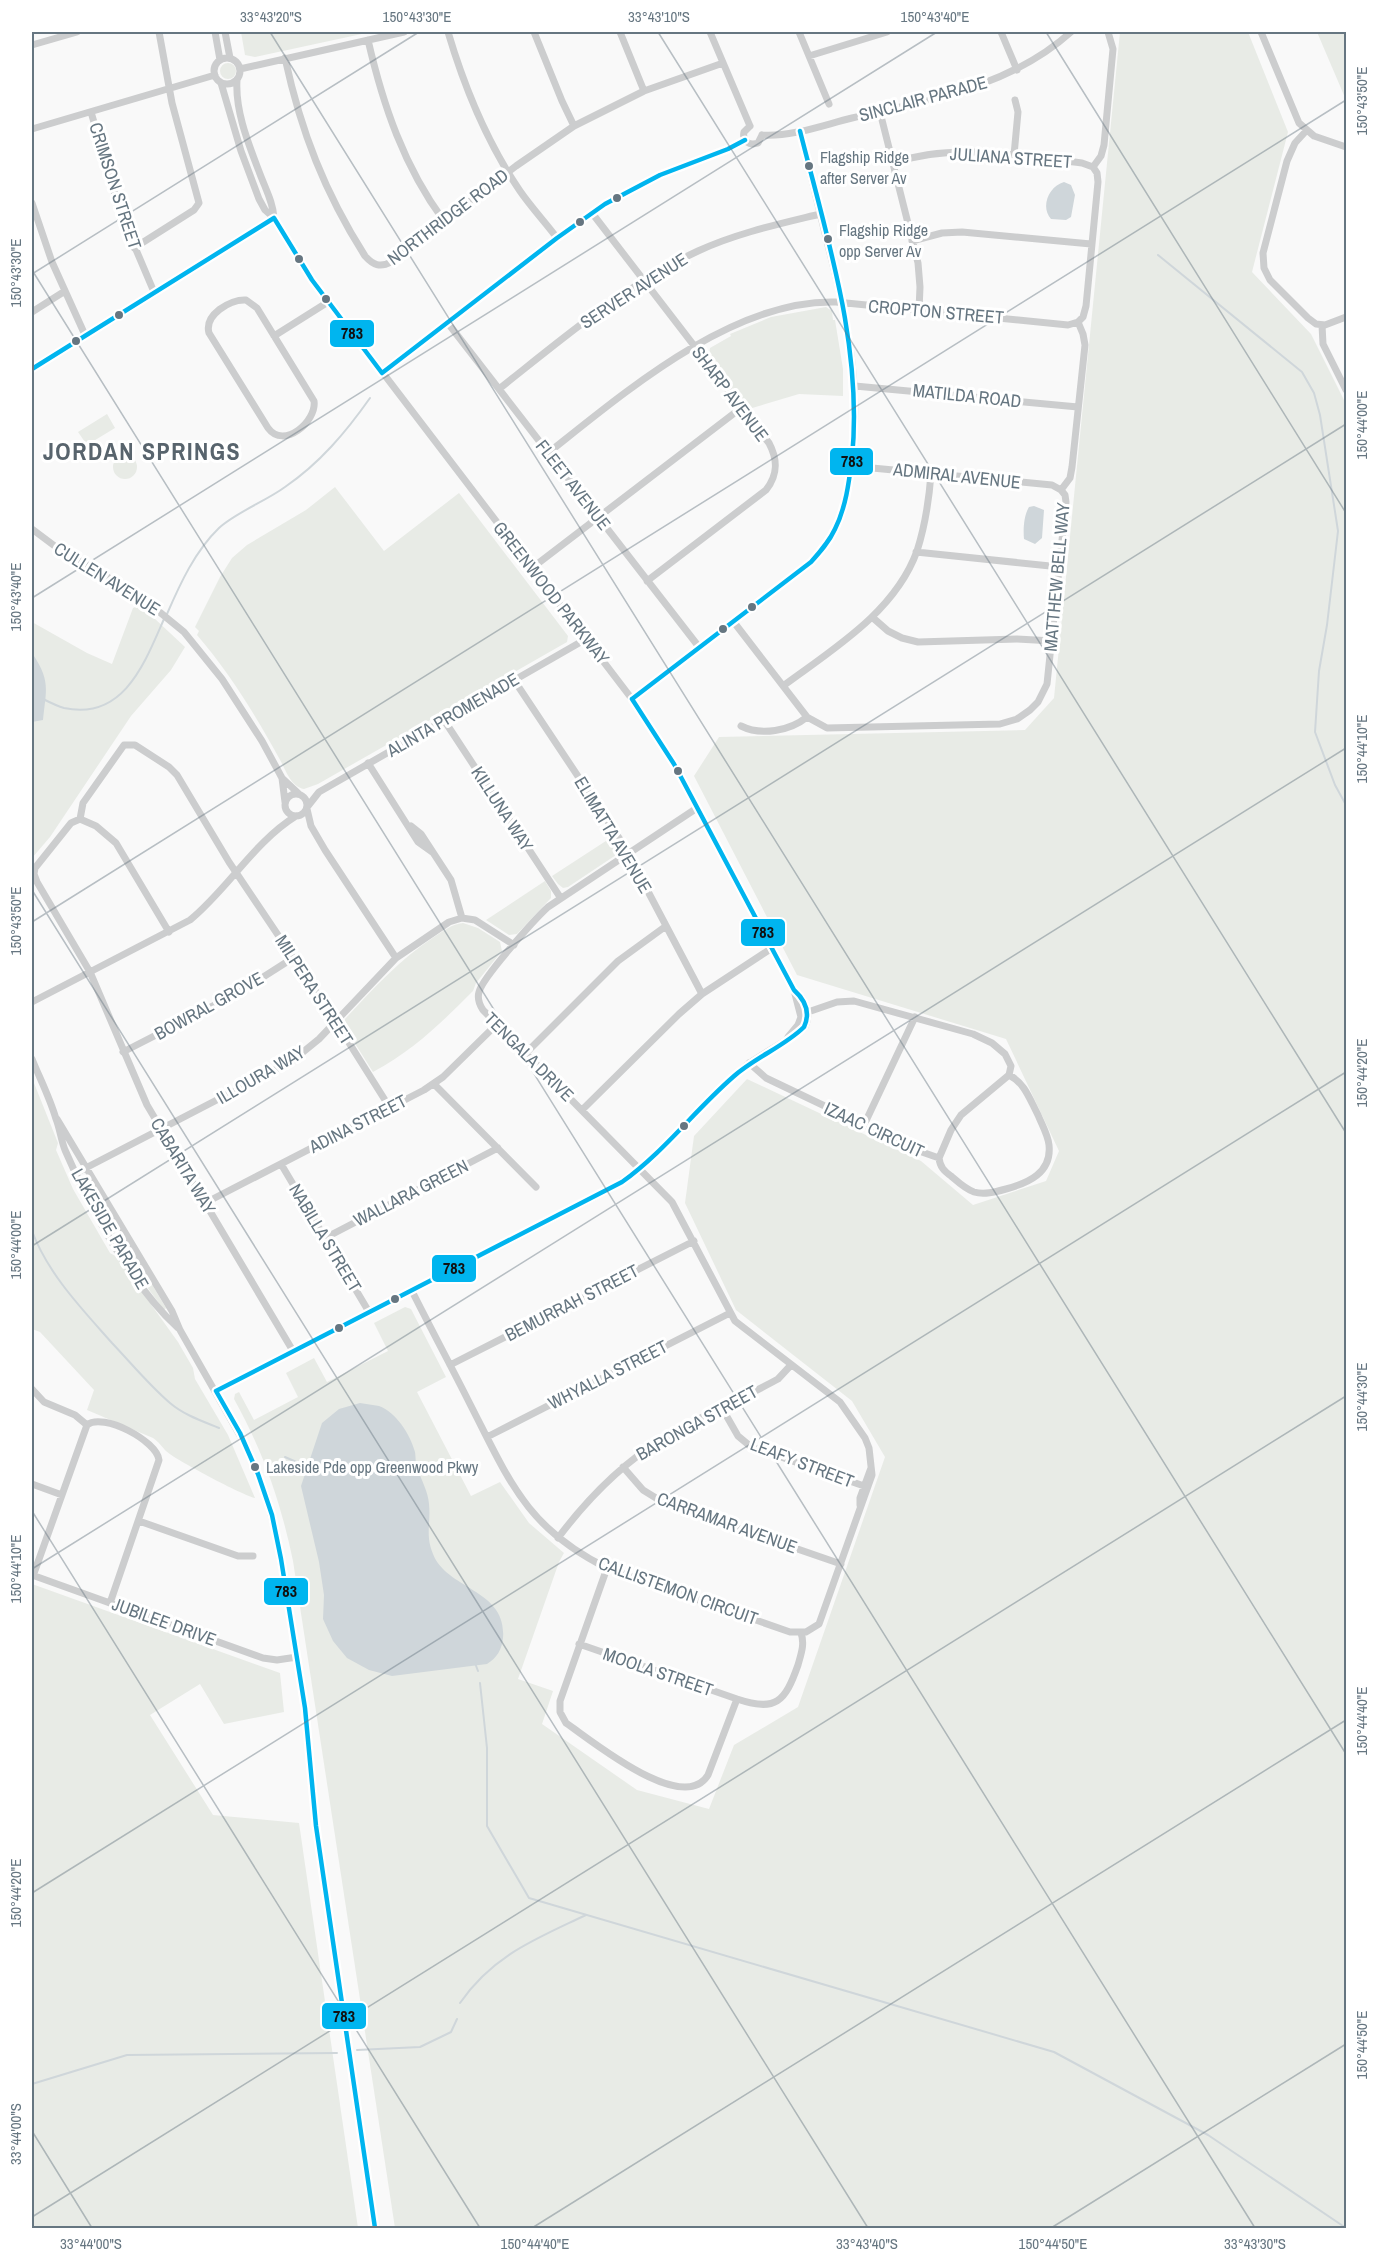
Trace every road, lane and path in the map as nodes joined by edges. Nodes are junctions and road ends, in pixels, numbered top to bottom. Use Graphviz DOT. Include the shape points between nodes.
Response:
graph roads {
  1 [pos="77,32"];
  2 [pos="159,32"];
  3 [pos="215,32"];
  4 [pos="225,32"];
  5 [pos="404,32"];
  6 [pos="448,32"];
  7 [pos="534,32"];
  8 [pos="620,32"];
  9 [pos="710,32"];
  10 [pos="799,32"];
  11 [pos="887,32"];
  12 [pos="1001,32"];
  13 [pos="1071,32"];
  14 [pos="1108,32"];
  15 [pos="1261,32"];
  16 [pos="368,40"];
  17 [pos="32,45"];
  18 [pos="809,56"];
  19 [pos="230,58"];
  20 [pos="285,58"];
  21 [pos="220,60"];
  22 [pos="723,63"];
  23 [pos="240,69"];
  24 [pos="1017,70"];
  25 [pos="215,75"];
  26 [pos="237,80"];
  27 [pos="221,82"];
  28 [pos="169,88"];
  29 [pos="644,91"];
  30 [pos="1015,100"];
  31 [pos="829,104"];
  32 [pos="91,112"];
  33 [pos="880,112"];
  34 [pos="574,126"];
  35 [pos="750,126"];
  36 [pos="32,129"];
  37 [pos="800,131"];
  38 [pos="1306,131"];
  39 [pos="762,135"];
  40 [pos="745,140"];
  41 [pos="1347,147"];
  42 [pos="1014,155"];
  43 [pos="893,163"];
  44 [pos="1093,167"];
  45 [pos="508,172"];
  46 [pos="32,203"];
  47 [pos="592,213"];
  48 [pos="820,214"];
  49 [pos="274,218"];
  50 [pos="444,221"];
  51 [pos="557,238"];
  52 [pos="912,241"];
  53 [pos="1091,244"];
  54 [pos="134,248"];
  55 [pos="644,281"];
  56 [pos="64,291"];
  57 [pos="154,292"];
  58 [pos="328,302"];
  59 [pos="843,302"];
  60 [pos="920,310"];
  61 [pos="32,312"];
  62 [pos="1347,317"];
  63 [pos="447,322"];
  64 [pos="1078,322"];
  65 [pos="1322,325"];
  66 [pos="85,335"];
  67 [pos="274,336"];
  68 [pos="695,347"];
  69 [pos="32,369"];
  70 [pos="382,373"];
  71 [pos="855,386"];
  72 [pos="499,389"];
  73 [pos="1347,390"];
  74 [pos="1078,407"];
  75 [pos="741,408"];
  76 [pos="548,453"];
  77 [pos="851,466"];
  78 [pos="931,474"];
  79 [pos="1061,490"];
  80 [pos="598,517"];
  81 [pos="32,529"];
  82 [pos="916,552"];
  83 [pos="1060,567"];
  84 [pos="532,568"];
  85 [pos="647,581"];
  86 [pos="872,617"];
  87 [pos="734,621"];
  88 [pos="586,639"];
  89 [pos="1053,641"];
  90 [pos="699,647"];
  91 [pos="514,680"];
  92 [pos="783,686"];
  93 [pos="632,699"];
  94 [pos="807,717"];
  95 [pos="444,720"];
  96 [pos="741,726"];
  97 [pos="368,764"];
  98 [pos="282,778"];
  99 [pos="319,792"];
  100 [pos="300,794"];
  101 [pos="285,804"];
  102 [pos="307,808"];
  103 [pos="697,808"];
  104 [pos="298,816"];
  105 [pos="80,819"];
  106 [pos="311,826"];
  107 [pos="279,827"];
  108 [pos="628,854"];
  109 [pos="237,873"];
  110 [pos="560,897"];
  111 [pos="462,918"];
  112 [pos="666,926"];
  113 [pos="169,932"];
  114 [pos="514,945"];
  115 [pos="772,948"];
  116 [pos="294,958"];
  117 [pos="396,958"];
  118 [pos="90,972"];
  119 [pos="794,990"];
  120 [pos="702,994"];
  121 [pos="32,1002"];
  122 [pos="808,1012"];
  123 [pos="915,1017"];
  124 [pos="336,1022"];
  125 [pos="497,1024"];
  126 [pos="788,1037"];
  127 [pos="123,1052"];
  128 [pos="526,1053"];
  129 [pos="32,1059"];
  130 [pos="749,1063"];
  131 [pos="1010,1075"];
  132 [pos="434,1084"];
  133 [pos="390,1108"];
  134 [pos="582,1110"];
  135 [pos="57,1119"];
  136 [pos="864,1125"];
  137 [pos="161,1128"];
  138 [pos="498,1148"];
  139 [pos="939,1158"];
  140 [pos="281,1164"];
  141 [pos="86,1167"];
  142 [pos="641,1169"];
  143 [pos="76,1173"];
  144 [pos="536,1187"];
  145 [pos="205,1203"];
  146 [pos="325,1238"];
  147 [pos="694,1241"];
  148 [pos="412,1291"];
  149 [pos="369,1312"];
  150 [pos="729,1313"];
  151 [pos="180,1330"];
  152 [pos="293,1351"];
  153 [pos="450,1365"];
  154 [pos="791,1365"];
  155 [pos="32,1389"];
  156 [pos="216,1391"];
  157 [pos="722,1408"];
  158 [pos="87,1425"];
  159 [pos="487,1437"];
  160 [pos="622,1467"];
  161 [pos="871,1467"];
  162 [pos="32,1484"];
  163 [pos="864,1486"];
  164 [pos="62,1495"];
  165 [pos="860,1505"];
  166 [pos="139,1521"];
  167 [pos="558,1538"];
  168 [pos="253,1556"];
  169 [pos="840,1564"];
  170 [pos="607,1568"];
  171 [pos="32,1576"];
  172 [pos="110,1603"];
  173 [pos="801,1633"];
  174 [pos="579,1644"];
  175 [pos="297,1657"];
  176 [pos="737,1699"];
  177 [pos="375,2229"];
  1 -- 17 [label="street"];
  2 -- 28 [label="street"];
  3 -- 21 [label="street"];
  4 -- 19 [label="street"];
  5 -- 16 [label="street"];
  6 -- 45 [label="street" via="478,112"];
  7 -- 34 [label="street"];
  8 -- 29 [label="street"];
  9 -- 22 [label="street"];
  10 -- 18 [label="street"];
  11 -- 18 [label="street"];
  12 -- 24 [label="street"];
  13 -- 24 [label="street, SINCLAIR PARADE"];
  14 -- 44 [label="street" via="1113,49 1104,145"];
  15 -- 38 [label="street" via="1295,116"];
  16 -- 20 [label="street"];
  16 -- 50 [label="street" via="397,137"];
  18 -- 31 [label="street"];
  19 -- 21 [label="street"];
  19 -- 23 [label="street"];
  20 -- 23 [label="street"];
  20 -- 50 [label="street, NORTHRIDGE ROAD" via="312,156 333,202 370,262 386,265"];
  21 -- 25 [label="street"];
  22 -- 29 [label="street, NORTHRIDGE ROAD"];
  22 -- 35 [label="street"];
  23 -- 26 [label="street"];
  24 -- 33 [label="street, SINCLAIR PARADE" via="972,88"];
  25 -- 27 [label="street"];
  25 -- 28 [label="street"];
  26 -- 27 [label="street"];
  26 -- 49 [label="street, GREENWOOD PARKWAY" via="241,116"];
  27 -- 49 [label="street, GREENWOOD PARKWAY" via="251,179 265,210"];
  28 -- 32 [label="street"];
  28 -- 54 [label="street" via="200,203"];
  29 -- 34 [label="street, NORTHRIDGE ROAD"];
  30 -- 42 [label="street" via="1018,112"];
  32 -- 36 [label="street"];
  32 -- 54 [label="street, CRIMSON STREET" via="107,173"];
  33 -- 37 [label="street, SINCLAIR PARADE"];
  33 -- 43 [label="street"];
  34 -- 45 [label="street, NORTHRIDGE ROAD"];
  35 -- 39 [label="street" via="758,128"];
  35 -- 40 [label="street" via="744,132"];
  37 -- 39 [label="street, SINCLAIR PARADE"];
  37 -- 48 [label="street"];
  38 -- 41 [label="street"];
  38 -- 65 [label="street" via="1287,161 1263,261 1275,286 1308,318"];
  39 -- 40 [label="street" via="755,144"];
  40 -- 47 [label="street" via="641,183"];
  42 -- 43 [label="street, JULIANA STREET" via="958,151"];
  42 -- 44 [label="street, JULIANA STREET"];
  43 -- 52 [label="street"];
  44 -- 53 [label="street" via="1098,177"];
  45 -- 50 [label="street, NORTHRIDGE ROAD"];
  45 -- 51 [label="street"];
  46 -- 56 [label="street"];
  47 -- 51 [label="street"];
  47 -- 55 [label="street, SHARP AVENUE"];
  48 -- 55 [label="street, SERVER AVENUE" via="720,242"];
  48 -- 59 [label="street"];
  49 -- 57 [label="street"];
  49 -- 58 [label="street, GREENWOOD PARKWAY"];
  51 -- 63 [label="street"];
  52 -- 53 [label="street" via="962,232"];
  52 -- 60 [label="street" via="920,276"];
  53 -- 64 [label="street" via="1086,306"];
  54 -- 57 [label="street, CRIMSON STREET"];
  55 -- 68 [label="street, SHARP AVENUE"];
  55 -- 72 [label="street, SERVER AVENUE" via="597,312"];
  56 -- 61 [label="street"];
  56 -- 66 [label="street"];
  57 -- 66 [label="street"];
  58 -- 67 [label="street"];
  58 -- 70 [label="street, GREENWOOD PARKWAY"];
  59 -- 60 [label="street, CROPTON STREET"];
  59 -- 68 [label="street, CROPTON STREET" via="807,303 768,313"];
  59 -- 71 [label="street"];
  60 -- 64 [label="street, CROPTON STREET" via="1068,325"];
  62 -- 65 [label="street"];
  63 -- 70 [label="street"];
  63 -- 72 [label="street, FLEET AVENUE"];
  64 -- 74 [label="street, MATTHEW BELL WAY" via="1085,345"];
  65 -- 73 [label="street" via="1323,344"];
  66 -- 69 [label="street"];
  67 -- 67 [label="street" via="254,304 246,300 236,301 214,314 208,325 214,342 268,428 285,437 304,423 315,405"];
  68 -- 75 [label="street, SHARP AVENUE"];
  68 -- 76 [label="street, CROPTON STREET" via="648,376"];
  70 -- 84 [label="street, GREENWOOD PARKWAY"];
  71 -- 74 [label="street, MATILDA ROAD"];
  71 -- 77 [label="street"];
  72 -- 76 [label="street, FLEET AVENUE"];
  74 -- 79 [label="street, MATTHEW BELL WAY" via="1071,473"];
  75 -- 80 [label="street"];
  75 -- 85 [label="street, SHARP AVENUE" via="773,451 776,468 771,484"];
  76 -- 80 [label="street, FLEET AVENUE"];
  77 -- 78 [label="street, ADMIRAL AVENUE"];
  77 -- 87 [label="street" via="844,510 828,543 811,562"];
  78 -- 79 [label="street, ADMIRAL AVENUE" via="1052,485"];
  78 -- 82 [label="street"];
  79 -- 83 [label="street, MATTHEW BELL WAY" via="1066,502"];
  80 -- 84 [label="street"];
  80 -- 85 [label="street, FLEET AVENUE"];
  81 -- 98 [label="street, CULLEN AVENUE" via="157,607 178,626 222,679"];
  82 -- 83 [label="street"];
  82 -- 86 [label="street" via="898,585"];
  83 -- 89 [label="street, MATTHEW BELL WAY"];
  84 -- 88 [label="street, GREENWOOD PARKWAY"];
  85 -- 90 [label="street, FLEET AVENUE"];
  86 -- 89 [label="street" via="888,631 918,642"];
  86 -- 92 [label="street"];
  87 -- 90 [label="street"];
  87 -- 92 [label="street"];
  88 -- 91 [label="street, ALINTA PROMENADE"];
  88 -- 93 [label="street, GREENWOOD PARKWAY"];
  89 -- 94 [label="street, MATTHEW BELL WAY" via="1044,693 1030,710 1010,722 837,728 819,725"];
  90 -- 93 [label="street"];
  91 -- 95 [label="street, ALINTA PROMENADE"];
  91 -- 108 [label="street, ELIMATTA AVENUE"];
  92 -- 94 [label="street"];
  93 -- 103 [label="street, GREENWOOD PARKWAY" via="665,748"];
  94 -- 96 [label="street" via="787,729 749,730"];
  95 -- 97 [label="street, ALINTA PROMENADE"];
  95 -- 110 [label="street, KILLUNA WAY"];
  97 -- 99 [label="street, ALINTA PROMENADE"];
  97 -- 111 [label="street" via="409,825 421,834 454,888"];
  98 -- 100 [label="street, CULLEN AVENUE"];
  98 -- 101 [label="street, CULLEN AVENUE"];
  99 -- 100 [label="street, ALINTA PROMENADE"];
  99 -- 102 [label="street, ALINTA PROMENADE"];
  100 -- 101 [label="street" via="289,796"];
  100 -- 102 [label="street" via="306,799"];
  101 -- 104 [label="street" via="290,814"];
  101 -- 107 [label="street"];
  102 -- 104 [label="street"];
  102 -- 106 [label="street"];
  103 -- 108 [label="street, TENGALA DRIVE"];
  103 -- 115 [label="street, GREENWOOD PARKWAY"];
  104 -- 106 [label="street"];
  104 -- 107 [label="street"];
  105 -- 109 [label="street, MILPERA STREET" via="83,803 118,751 124,745 135,745 177,775"];
  105 -- 113 [label="street" via="96,826 116,843"];
  105 -- 118 [label="street, CABARITA WAY" via="68,827 37,864 34,874"];
  106 -- 117 [label="street"];
  107 -- 109 [label="street"];
  108 -- 110 [label="street, TENGALA DRIVE"];
  108 -- 112 [label="street, ELIMATTA AVENUE"];
  109 -- 113 [label="street" via="196,915"];
  109 -- 116 [label="street, MILPERA STREET"];
  110 -- 114 [label="street, TENGALA DRIVE"];
  111 -- 114 [label="street" via="483,924"];
  111 -- 117 [label="street, ILLOURA WAY" via="438,929"];
  112 -- 120 [label="street, ELIMATTA AVENUE"];
  112 -- 128 [label="street" via="618,961"];
  113 -- 118 [label="street"];
  114 -- 125 [label="street, TENGALA DRIVE" via="478,994 483,1010"];
  115 -- 119 [label="street, GREENWOOD PARKWAY"];
  115 -- 120 [label="street"];
  116 -- 124 [label="street, MILPERA STREET"];
  116 -- 127 [label="street, BOWRAL GROVE" via="238,993"];
  117 -- 124 [label="street, ILLOURA WAY"];
  118 -- 121 [label="street"];
  118 -- 127 [label="street, CABARITA WAY"];
  119 -- 122 [label="street, GREENWOOD PARKWAY"];
  119 -- 126 [label="street, GREENWOOD PARKWAY" via="801,1017"];
  120 -- 134 [label="street"];
  122 -- 123 [label="street, IZAAC CIRCUIT" via="849,1000"];
  122 -- 126 [label="street" via="804,1028"];
  123 -- 131 [label="street, IZAAC CIRCUIT" via="992,1043 1008,1057"];
  123 -- 136 [label="street"];
  124 -- 133 [label="street, MILPERA STREET"];
  124 -- 137 [label="street, ILLOURA WAY" via="292,1061"];
  125 -- 128 [label="street, TENGALA DRIVE"];
  125 -- 132 [label="street, ADINA STREET"];
  126 -- 130 [label="street"];
  127 -- 137 [label="street, CABARITA WAY"];
  128 -- 134 [label="street, TENGALA DRIVE"];
  129 -- 135 [label="street, LAKESIDE PARADE"];
  130 -- 136 [label="street, IZAAC CIRCUIT" via="766,1078"];
  130 -- 142 [label="street"];
  131 -- 139 [label="street" via="961,1115"];
  131 -- 139 [label="street, IZAAC CIRCUIT" via="1022,1083 1048,1139 1049,1156 1041,1173 1022,1185 979,1192 966,1188 945,1171"];
  132 -- 133 [label="street, ADINA STREET"];
  132 -- 138 [label="street"];
  133 -- 140 [label="street, ADINA STREET"];
  134 -- 142 [label="street, TENGALA DRIVE"];
  135 -- 141 [label="street, LAKESIDE PARADE"];
  135 -- 143 [label="street, LAKESIDE PARADE"];
  136 -- 139 [label="street, IZAAC CIRCUIT"];
  137 -- 141 [label="street, ILLOURA WAY"];
  137 -- 145 [label="street, CABARITA WAY"];
  138 -- 144 [label="street"];
  138 -- 146 [label="street, WALLARA GREEN"];
  140 -- 145 [label="street, ADINA STREET"];
  140 -- 146 [label="street, NABILLA STREET"];
  141 -- 143 [label="street, ILLOURA WAY"];
  141 -- 151 [label="street, LAKESIDE PARADE"];
  142 -- 147 [label="street" via="672,1202"];
  142 -- 148 [label="street" via="610,1189"];
  143 -- 151 [label="street, LAKESIDE PARADE" via="128,1266 157,1307"];
  145 -- 152 [label="street, CABARITA WAY"];
  146 -- 149 [label="street, NABILLA STREET"];
  147 -- 150 [label="street"];
  147 -- 153 [label="street, BEMURRAH STREET"];
  148 -- 149 [label="street"];
  148 -- 153 [label="street, CALLISTEMON CIRCUIT"];
  149 -- 152 [label="street"];
  150 -- 154 [label="street" via="743,1329"];
  150 -- 159 [label="street, WHYALLA STREET"];
  151 -- 156 [label="street, LAKESIDE PARADE"];
  152 -- 156 [label="street"];
  153 -- 159 [label="street, CALLISTEMON CIRCUIT"];
  154 -- 157 [label="street, BARONGA STREET" via="778,1379"];
  154 -- 161 [label="street" via="848,1410 865,1438"];
  155 -- 158 [label="street" via="44,1402 75,1415"];
  156 -- 175 [label="street, LAKESIDE PARADE" via="246,1446 266,1495"];
  157 -- 160 [label="street, BARONGA STREET" via="665,1437"];
  157 -- 163 [label="street, LEAFY STREET" via="738,1436 759,1451"];
  158 -- 164 [label="street"];
  158 -- 166 [label="street" via="98,1420 124,1429 157,1452 158,1464"];
  159 -- 167 [label="street, CALLISTEMON CIRCUIT" via="522,1502"];
  160 -- 167 [label="street, BARONGA STREET" via="589,1499"];
  160 -- 169 [label="street, CARRAMAR AVENUE" via="643,1490 664,1503"];
  161 -- 163 [label="street"];
  161 -- 165 [label="street" via="873,1475"];
  162 -- 164 [label="street"];
  163 -- 165 [label="street"];
  164 -- 171 [label="street"];
  165 -- 169 [label="street"];
  166 -- 168 [label="street" via="238,1556"];
  166 -- 172 [label="street"];
  167 -- 170 [label="street, CALLISTEMON CIRCUIT"];
  169 -- 173 [label="street" via="822,1620"];
  170 -- 173 [label="street, CALLISTEMON CIRCUIT"];
  170 -- 174 [label="street"];
  171 -- 172 [label="street, JUBILEE DRIVE"];
  172 -- 175 [label="street, JUBILEE DRIVE" via="263,1658"];
  173 -- 176 [label="street, MOOLA STREET" via="802,1653 783,1697 763,1706"];
  174 -- 176 [label="street, MOOLA STREET"];
  174 -- 176 [label="street" via="560,1701 561,1716 650,1778 687,1787 704,1781"];
  175 -- 177 [label="street, LAKESIDE PARADE" via="316,1826"];
}
